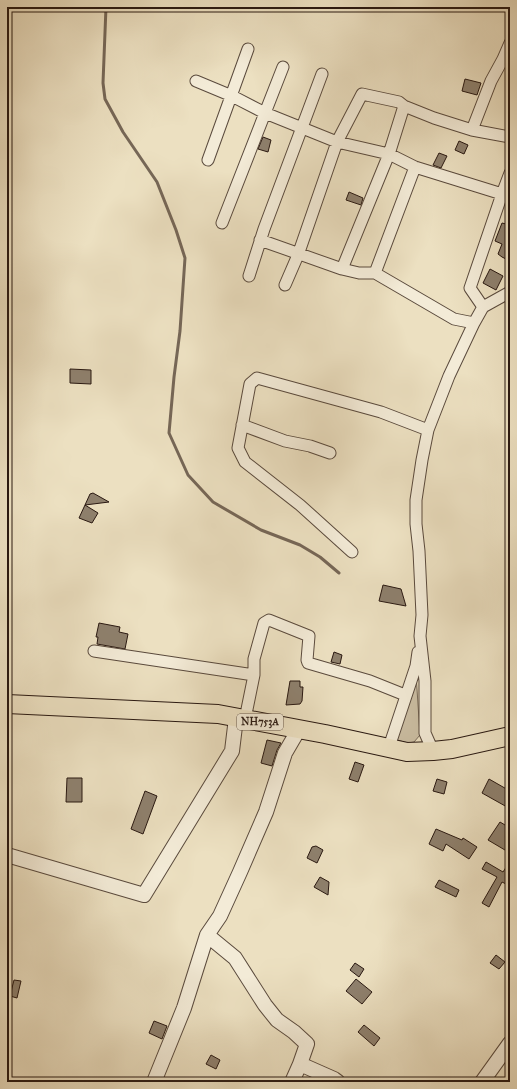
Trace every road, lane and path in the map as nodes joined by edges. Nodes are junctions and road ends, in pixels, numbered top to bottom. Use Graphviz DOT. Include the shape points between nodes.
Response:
graph roads {
  1 [pos="510,43"];
  2 [pos="248,50"];
  3 [pos="506,60"];
  4 [pos="283,67"];
  5 [pos="322,74"];
  6 [pos="196,81"];
  7 [pos="232,96"];
  8 [pos="404,106"];
  9 [pos="265,113"];
  10 [pos="302,128"];
  11 [pos="472,130"];
  12 [pos="510,137"];
  13 [pos="337,142"];
  14 [pos="388,154"];
  15 [pos="208,160"];
  16 [pos="415,167"];
  17 [pos="510,173"];
  18 [pos="502,194"];
  19 [pos="222,224"];
  20 [pos="260,240"];
  21 [pos="298,255"];
  22 [pos="342,269"];
  23 [pos="375,273"];
  24 [pos="249,276"];
  25 [pos="285,285"];
  26 [pos="510,292"];
  27 [pos="483,307"];
  28 [pos="474,323"];
  29 [pos="242,425"];
  30 [pos="428,430"];
  31 [pos="330,452"];
  32 [pos="352,552"];
  33 [pos="420,636"];
  34 [pos="94,651"];
  35 [pos="254,675"];
  36 [pos="405,695"];
  37 [pos="7,704"];
  38 [pos="240,718"];
  39 [pos="299,729"];
  40 [pos="510,736"];
  41 [pos="389,747"];
  42 [pos="433,751"];
  43 [pos="7,855"];
  44 [pos="207,935"];
  45 [pos="510,1043"];
  46 [pos="300,1064"];
  47 [pos="154,1082"];
  48 [pos="292,1082"];
  49 [pos="338,1082"];
  50 [pos="482,1082"];
  1 -- 3 [label="street"];
  2 -- 7 [label="street"];
  3 -- 11 [label="street" via="492,81"];
  4 -- 9 [label="street"];
  5 -- 10 [label="street"];
  6 -- 7 [label="street"];
  7 -- 9 [label="street"];
  7 -- 15 [label="street"];
  8 -- 11 [label="street"];
  8 -- 13 [label="street" via="399,102 362,94"];
  8 -- 14 [label="street"];
  9 -- 10 [label="street"];
  9 -- 19 [label="street"];
  10 -- 13 [label="street"];
  10 -- 20 [label="street"];
  11 -- 12 [label="street"];
  13 -- 14 [label="street"];
  13 -- 21 [label="street"];
  14 -- 16 [label="street"];
  14 -- 22 [label="street"];
  16 -- 18 [label="street"];
  16 -- 23 [label="street"];
  17 -- 18 [label="street"];
  18 -- 27 [label="street" via="470,288"];
  20 -- 21 [label="street"];
  20 -- 24 [label="street"];
  21 -- 22 [label="street"];
  21 -- 25 [label="street"];
  22 -- 23 [label="street"];
  23 -- 28 [label="street" via="454,319"];
  26 -- 27 [label="street"];
  27 -- 28 [label="street"];
  28 -- 30 [label="street" via="449,376"];
  29 -- 30 [label="street" via="250,384 257,378 381,412"];
  29 -- 31 [label="street" via="285,441"];
  29 -- 32 [label="street" via="238,448 245,462 300,505"];
  30 -- 33 [label="street" via="416,500 422,615"];
  33 -- 36 [label="street" via="416,666"];
  33 -- 42 [label="street" via="425,681 425,733"];
  34 -- 35 [label="street"];
  35 -- 36 [label="street" via="254,659 264,622 269,620 309,636 308,663 370,681"];
  35 -- 38 [label="street"];
  36 -- 41 [label="street"];
  37 -- 38 [label="highway, NH753A" via="218,714"];
  38 -- 39 [label="highway, NH753A"];
  38 -- 43 [label="street" via="232,751 144,895"];
  39 -- 41 [label="highway, NH753A"];
  39 -- 44 [label="street" via="285,753 266,812 240,872 220,916"];
  40 -- 42 [label="highway, NH753A"];
  41 -- 42 [label="highway, NH753A" via="407,752"];
  44 -- 46 [label="street" via="235,958 277,1020 307,1044"];
  44 -- 47 [label="street" via="184,1008"];
  45 -- 50 [label="street"];
  46 -- 48 [label="street"];
  46 -- 49 [label="street"];
}
